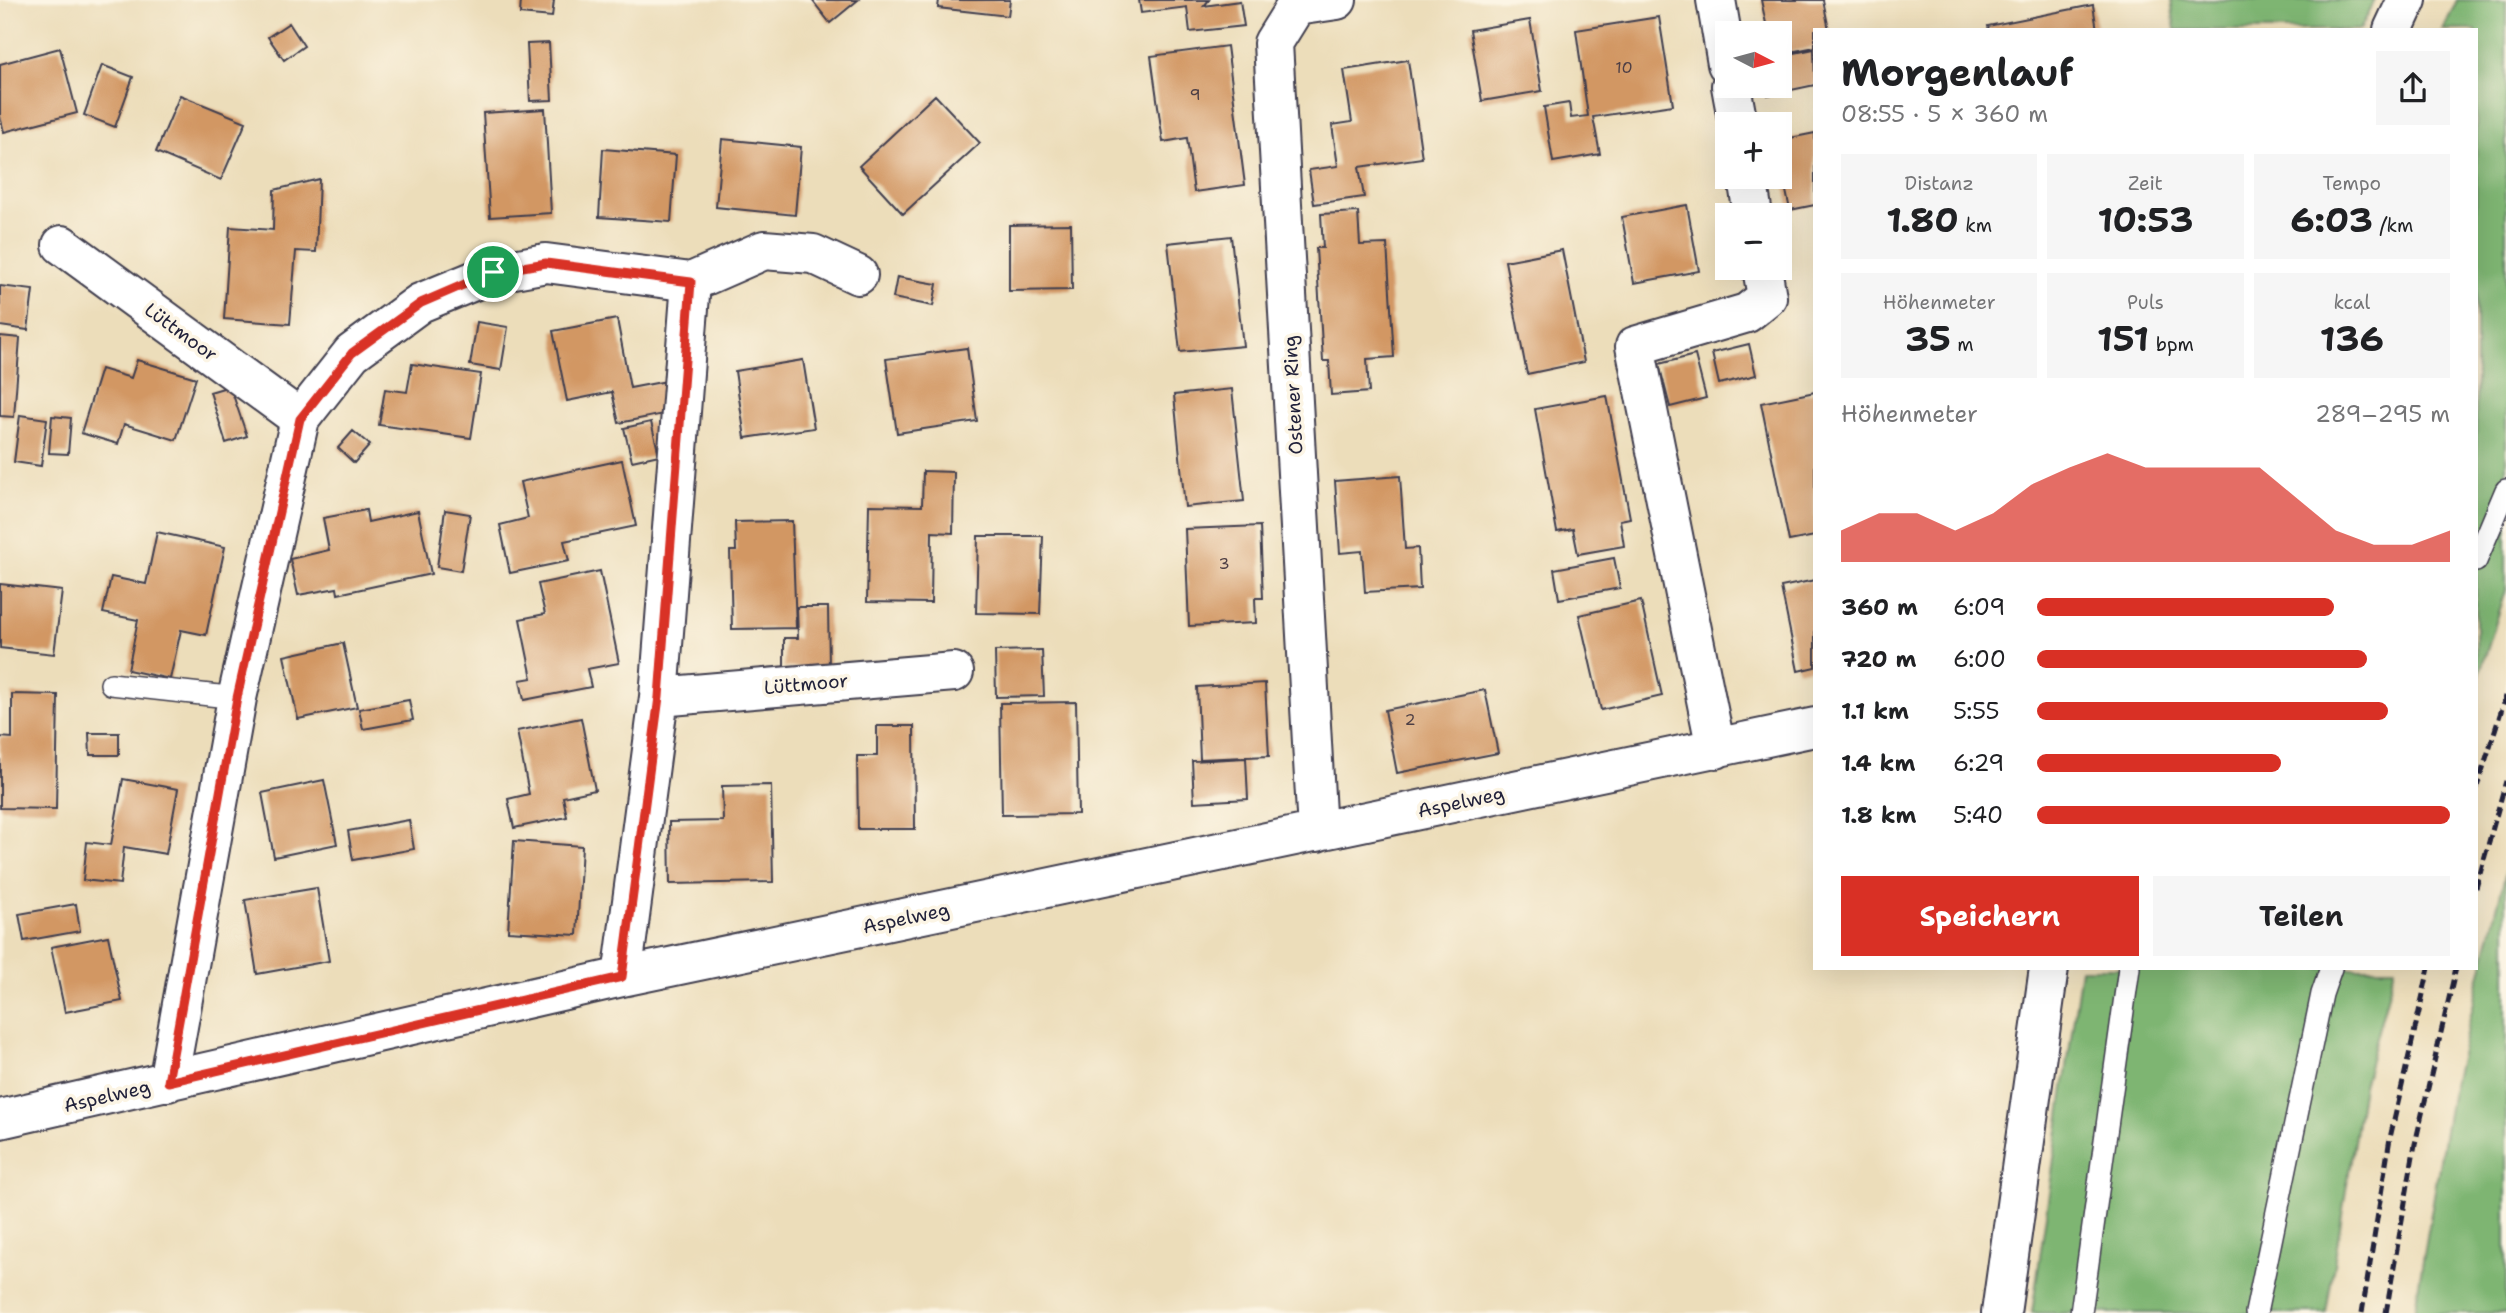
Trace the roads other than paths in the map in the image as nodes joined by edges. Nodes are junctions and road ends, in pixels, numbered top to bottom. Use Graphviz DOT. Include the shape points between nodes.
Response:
graph roads {
  1 [pos="1337,0"];
  2 [pos="1716,0"];
  3 [pos="2407,0"];
  4 [pos="1720,21"];
  5 [pos="2394,28"];
  6 [pos="62,245"];
  7 [pos="858,275"];
  8 [pos="1764,280"];
  9 [pos="691,282"];
  10 [pos="300,419"];
  11 [pos="2506,490"];
  12 [pos="2478,556"];
  13 [pos="954,672"];
  14 [pos="111,684"];
  15 [pos="659,697"];
  16 [pos="237,698"];
  17 [pos="1813,727"];
  18 [pos="1716,749"];
  19 [pos="1317,832"];
  20 [pos="2049,970"];
  21 [pos="2129,970"];
  22 [pos="2330,970"];
  23 [pos="622,977"];
  24 [pos="168,1082"];
  25 [pos="0,1119"];
  26 [pos="2001,1313"];
  27 [pos="2081,1313"];
  28 [pos="2256,1313"];
  1 -- 19 [label="street, Ostener Ring" via="1296,6 1273,43"];
  2 -- 4 [label="street"];
  3 -- 5 [label="street"];
  6 -- 10 [label="street, Lüttmoor"];
  7 -- 9 [label="street" via="813,254 764,250"];
  8 -- 18 [label="street" via="1768,297 1747,313 1635,346"];
  9 -- 10 [label="street" via="546,263 493,272 421,303 352,353"];
  9 -- 15 [label="street"];
  10 -- 16 [label="street"];
  11 -- 12 [label="lane"];
  13 -- 15 [label="street, Lüttmoor"];
  14 -- 16 [label="lane"];
  15 -- 23 [label="street"];
  16 -- 24 [label="street"];
  17 -- 18 [label="street, Aspelweg"];
  18 -- 19 [label="street, Aspelweg"];
  19 -- 23 [label="street, Aspelweg"];
  20 -- 26 [label="street"];
  21 -- 27 [label="lane"];
  22 -- 28 [label="lane"];
  23 -- 24 [label="street, Aspelweg"];
  24 -- 25 [label="street, Aspelweg"];
}
